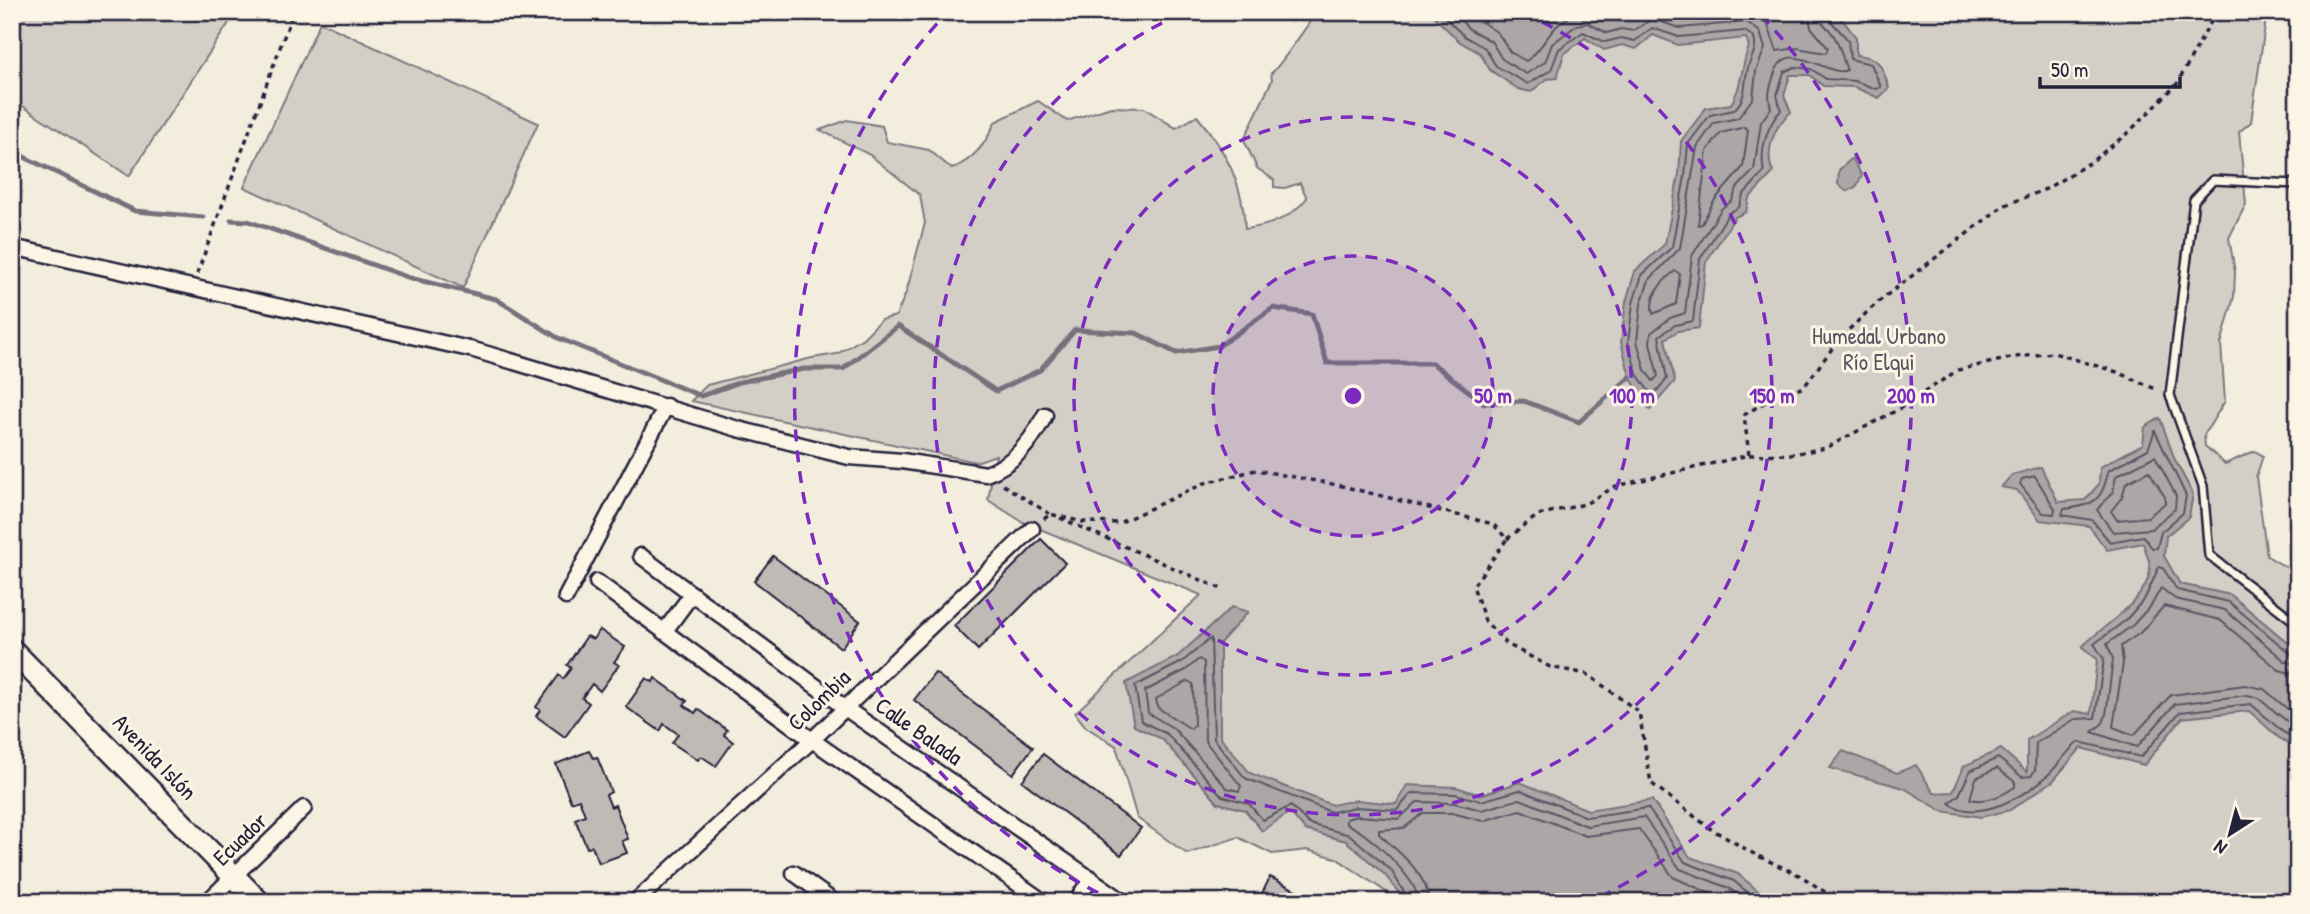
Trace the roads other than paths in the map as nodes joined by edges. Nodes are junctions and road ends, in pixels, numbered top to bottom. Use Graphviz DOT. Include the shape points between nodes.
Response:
graph roads {
  1 [pos="2298,184"];
  2 [pos="12,247"];
  3 [pos="666,407"];
  4 [pos="1045,415"];
  5 [pos="1032,529"];
  6 [pos="641,556"];
  7 [pos="597,582"];
  8 [pos="692,594"];
  9 [pos="566,597"];
  10 [pos="2298,624"];
  11 [pos="664,632"];
  12 [pos="12,650"];
  13 [pos="845,708"];
  14 [pos="811,740"];
  15 [pos="304,808"];
  16 [pos="794,873"];
  17 [pos="234,876"];
  18 [pos="1091,878"];
  19 [pos="815,897"];
  20 [pos="207,902"];
  21 [pos="259,902"];
  22 [pos="635,902"];
  23 [pos="834,902"];
  24 [pos="1044,902"];
  25 [pos="1076,902"];
  26 [pos="1124,902"];
  1 -- 10 [label="lane" via="2213,180 2194,200 2170,395 2203,486 2209,555"];
  2 -- 3 [label="street" via="474,350"];
  3 -- 4 [label="street" via="849,457 986,474 1019,454"];
  3 -- 9 [label="street"];
  5 -- 13 [label="street, Colombia"];
  6 -- 8 [label="street, Calle Balada"];
  7 -- 11 [label="street"];
  8 -- 11 [label="street"];
  8 -- 13 [label="street, Calle Balada"];
  11 -- 14 [label="street"];
  12 -- 17 [label="main road, Avenida Islón"];
  13 -- 14 [label="street, Colombia"];
  13 -- 18 [label="street, Calle Balada"];
  14 -- 22 [label="street, Colombia"];
  14 -- 24 [label="street"];
  15 -- 17 [label="street, Ecuador"];
  16 -- 19 [label="street"];
  17 -- 20 [label="street, Ecuador"];
  17 -- 21 [label="main road, Avenida Islón"];
  18 -- 25 [label="street"];
  18 -- 26 [label="street, Calle Balada"];
  19 -- 23 [label="street"];
}
